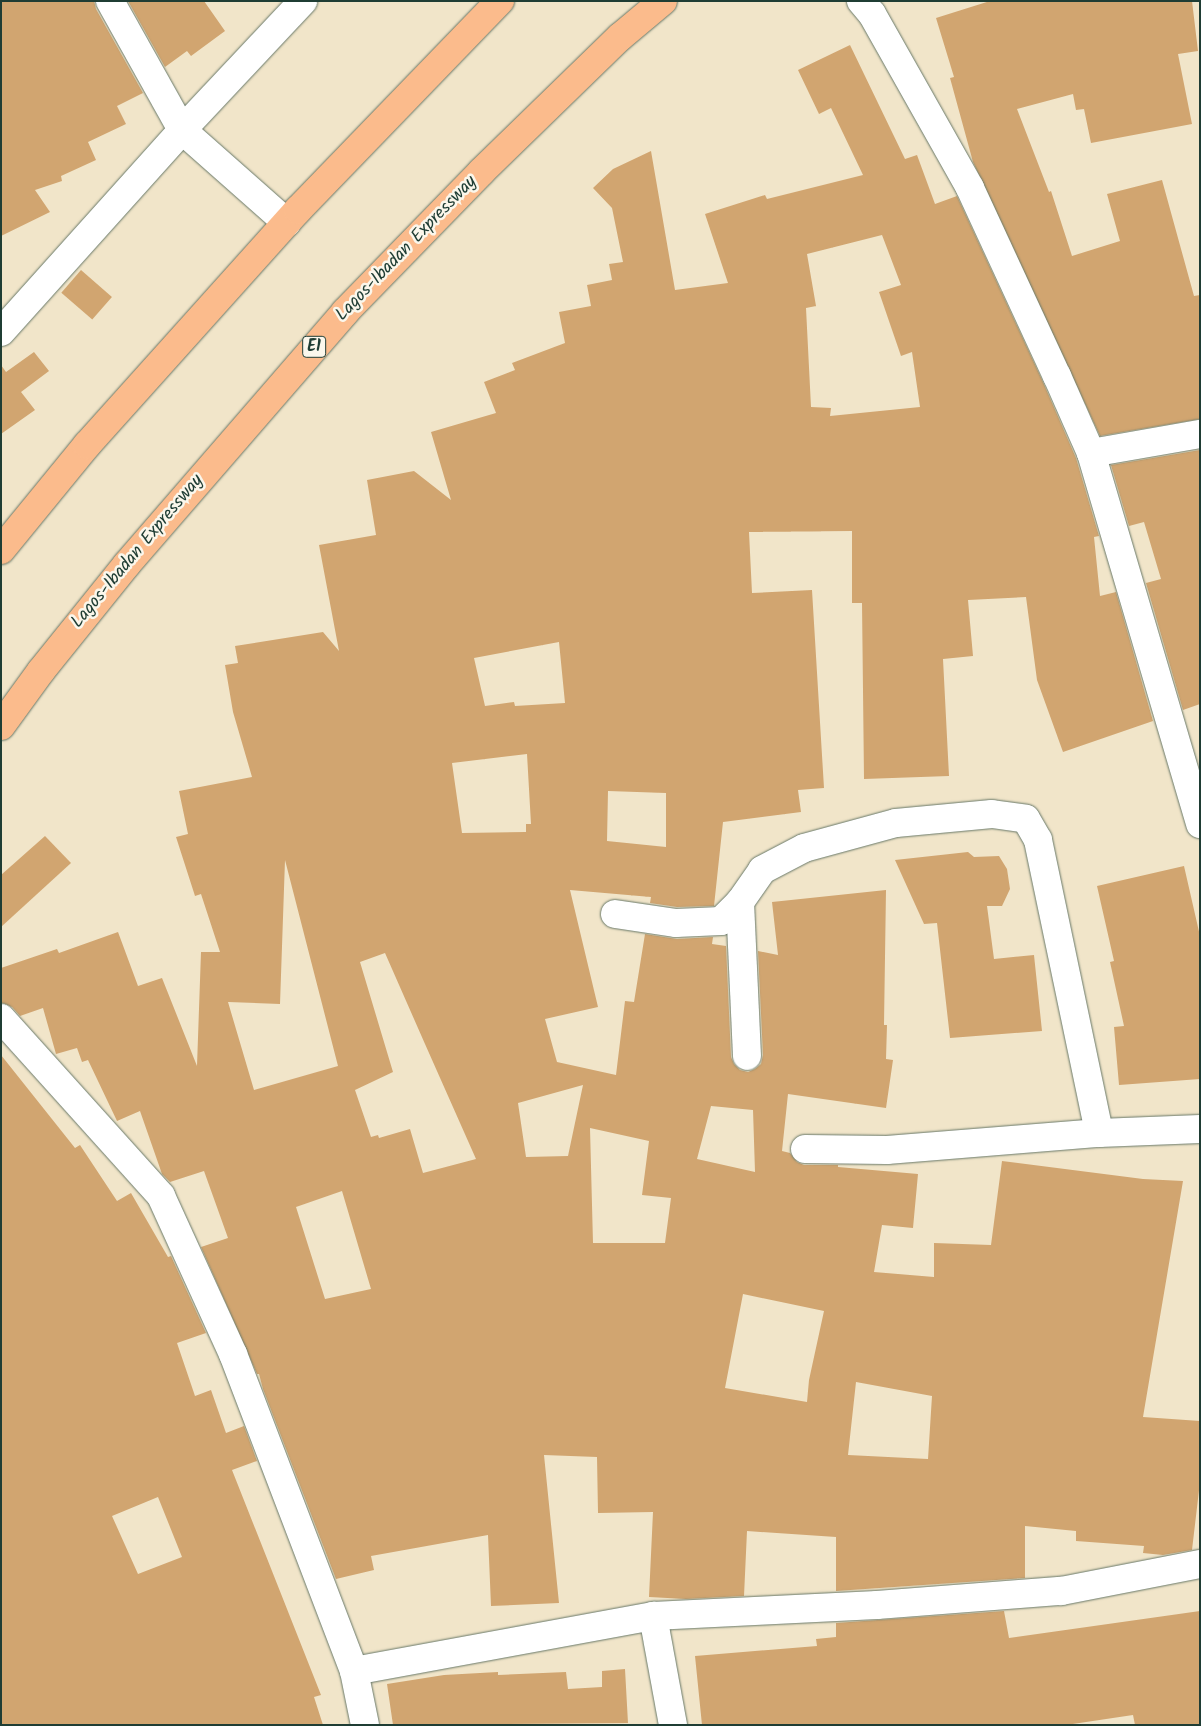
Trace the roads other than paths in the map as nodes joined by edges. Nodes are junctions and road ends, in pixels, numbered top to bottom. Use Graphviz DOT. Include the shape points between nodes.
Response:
graph roads {
  1 [pos="110,1"];
  2 [pos="303,1"];
  3 [pos="500,1"];
  4 [pos="663,1"];
  5 [pos="861,1"];
  6 [pos="182,130"];
  7 [pos="287,223"];
  8 [pos="1,332"];
  9 [pos="1200,434"];
  10 [pos="1091,453"];
  11 [pos="1,550"];
  12 [pos="1,726"];
  13 [pos="1200,824"];
  14 [pos="740,902"];
  15 [pos="615,914"];
  16 [pos="1,1018"];
  17 [pos="746,1056"];
  18 [pos="1200,1129"];
  19 [pos="1099,1133"];
  20 [pos="805,1149"];
  21 [pos="1200,1564"];
  22 [pos="653,1616"];
  23 [pos="354,1672"];
  24 [pos="365,1725"];
  25 [pos="673,1725"];
  1 -- 6 [label="street"];
  2 -- 6 [label="street"];
  3 -- 7 [label="highway"];
  4 -- 12 [label="highway, Lagos-Ibadan Expressway / E1" via="620,37 481,172 345,312 127,564 41,670"];
  5 -- 10 [label="street" via="872,14 970,188"];
  6 -- 7 [label="street"];
  6 -- 8 [label="street"];
  7 -- 11 [label="highway" via="87,445"];
  9 -- 10 [label="street"];
  10 -- 13 [label="street"];
  14 -- 15 [label="street" via="721,921 676,923"];
  14 -- 17 [label="street"];
  14 -- 19 [label="street" via="762,870 804,848 896,823 992,814 1026,819 1038,840"];
  16 -- 23 [label="street" via="161,1196 233,1354"];
  18 -- 19 [label="street"];
  19 -- 20 [label="street" via="887,1150"];
  21 -- 22 [label="street" via="1061,1591 877,1605"];
  22 -- 23 [label="street"];
  22 -- 25 [label="street"];
  23 -- 24 [label="street"];
}
